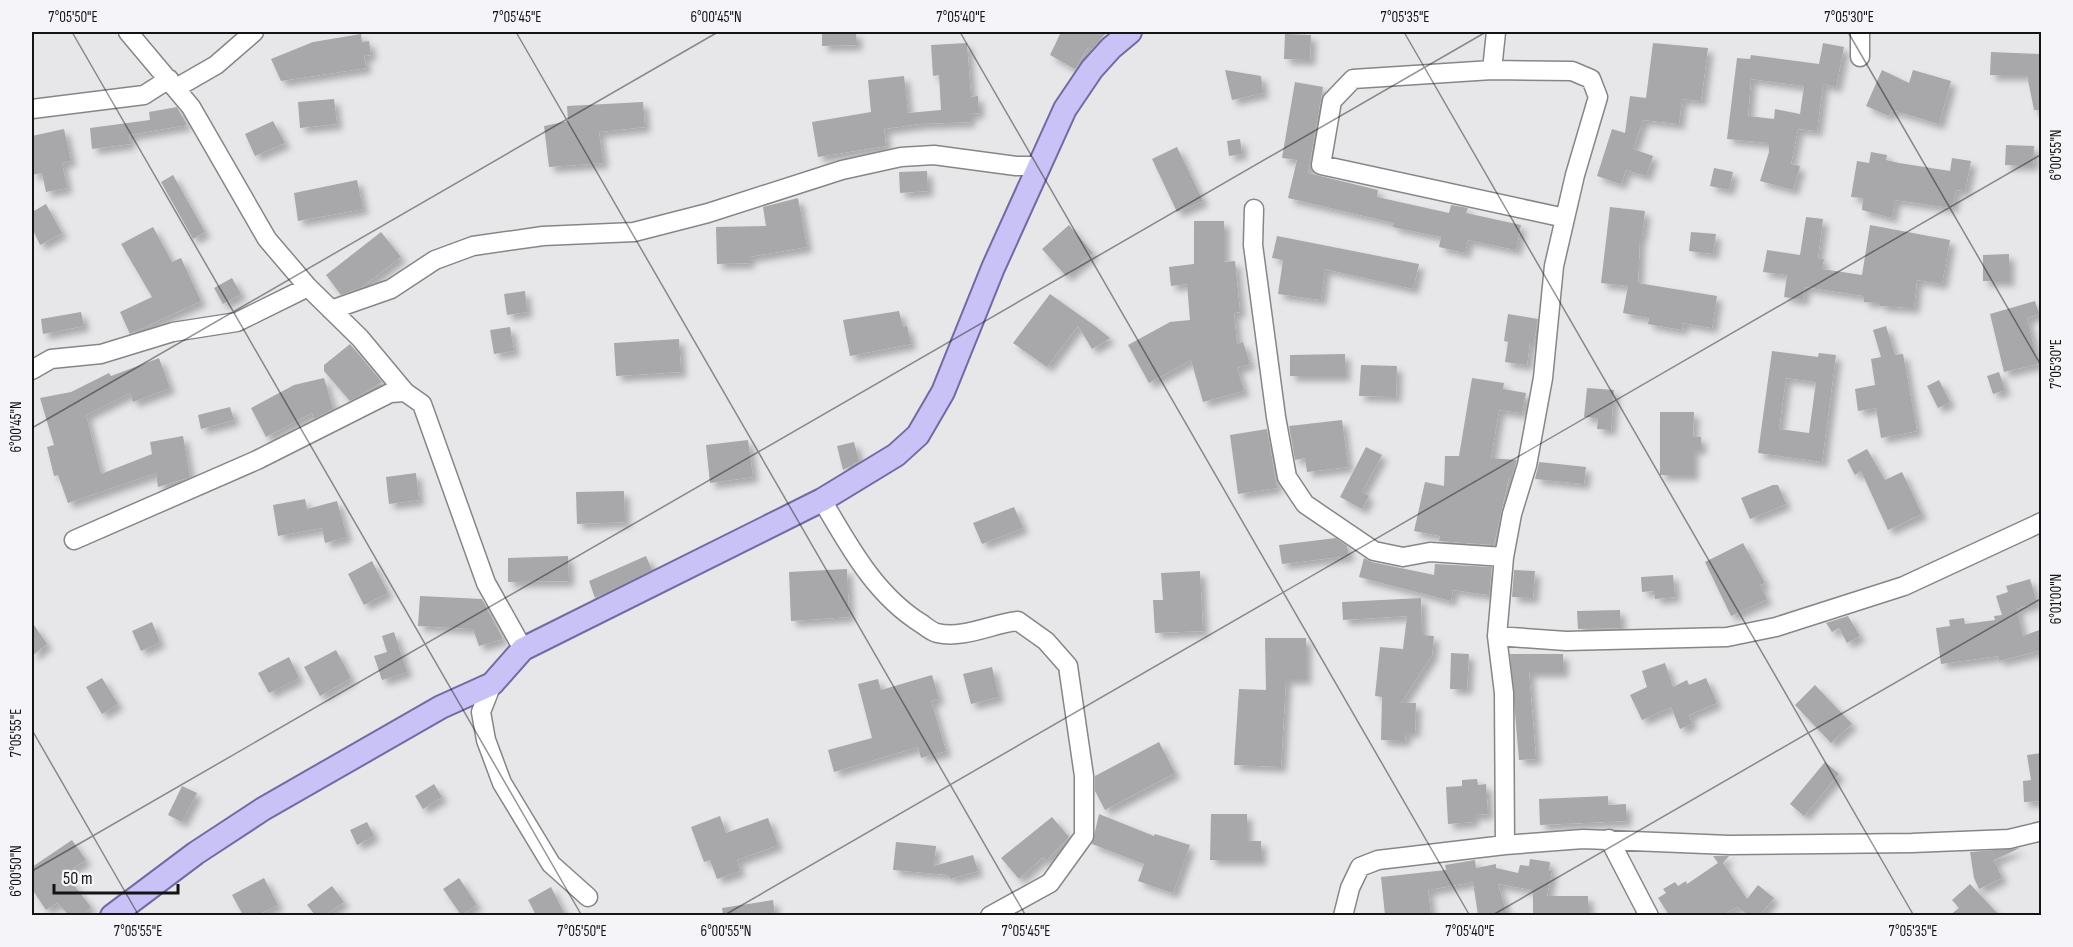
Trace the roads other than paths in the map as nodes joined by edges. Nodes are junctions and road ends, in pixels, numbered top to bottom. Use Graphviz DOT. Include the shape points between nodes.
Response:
graph roads {
  1 [pos="128,32"];
  2 [pos="254,32"];
  3 [pos="1130,32"];
  4 [pos="1496,32"];
  5 [pos="1860,32"];
  6 [pos="1860,57"];
  7 [pos="1492,70"];
  8 [pos="172,83"];
  9 [pos="32,109"];
  10 [pos="1038,166"];
  11 [pos="1254,209"];
  12 [pos="1565,218"];
  13 [pos="308,287"];
  14 [pos="331,310"];
  15 [pos="32,370"];
  16 [pos="405,392"];
  17 [pos="822,500"];
  18 [pos="2042,522"];
  19 [pos="74,540"];
  20 [pos="1504,557"];
  21 [pos="1497,636"];
  22 [pos="523,649"];
  23 [pos="492,684"];
  24 [pos="2042,831"];
  25 [pos="1610,839"];
  26 [pos="1505,845"];
  27 [pos="588,897"];
  28 [pos="112,915"];
  29 [pos="990,915"];
  30 [pos="1343,915"];
  31 [pos="1649,915"];
  1 -- 8 [label="street"];
  2 -- 8 [label="street" via="216,65"];
  3 -- 10 [label="main road" via="1111,48 1078,88"];
  4 -- 7 [label="street"];
  5 -- 6 [label="street"];
  7 -- 12 [label="street" via="1572,71 1591,79 1598,97"];
  7 -- 12 [label="street" via="1353,80 1332,101 1321,165"];
  8 -- 9 [label="street" via="144,95"];
  8 -- 13 [label="street" via="191,108 267,239"];
  10 -- 14 [label="street" via="934,154 901,157 842,170 634,232 543,236 473,246 435,260 391,289"];
  10 -- 17 [label="main road" via="943,392 918,435 896,455"];
  11 -- 20 [label="street" via="1253,245 1276,417 1287,477 1305,504 1374,551 1403,557 1430,552"];
  12 -- 20 [label="street" via="1554,266 1543,378"];
  13 -- 14 [label="street"];
  13 -- 15 [label="street" via="237,322 173,332 101,354 51,359"];
  14 -- 16 [label="street"];
  16 -- 19 [label="street" via="390,393 256,460"];
  16 -- 22 [label="street" via="422,404 486,583"];
  17 -- 22 [label="main road"];
  17 -- 29 [label="street" via="880,590 909,616 936,633 965,634 1018,621 1046,641 1068,666 1084,776 1084,836 1050,883"];
  18 -- 21 [label="street" via="1904,586 1776,627 1737,635 1566,640"];
  20 -- 21 [label="street"];
  21 -- 26 [label="street" via="1504,693"];
  22 -- 23 [label="main road"];
  23 -- 27 [label="street" via="481,712 486,740 502,783 551,864"];
  23 -- 28 [label="main road" via="441,707 263,808"];
  24 -- 25 [label="street" via="2009,839 1912,843 1729,845"];
  25 -- 26 [label="street"];
  25 -- 31 [label="street"];
  26 -- 30 [label="street" via="1378,860 1360,867"];
}
